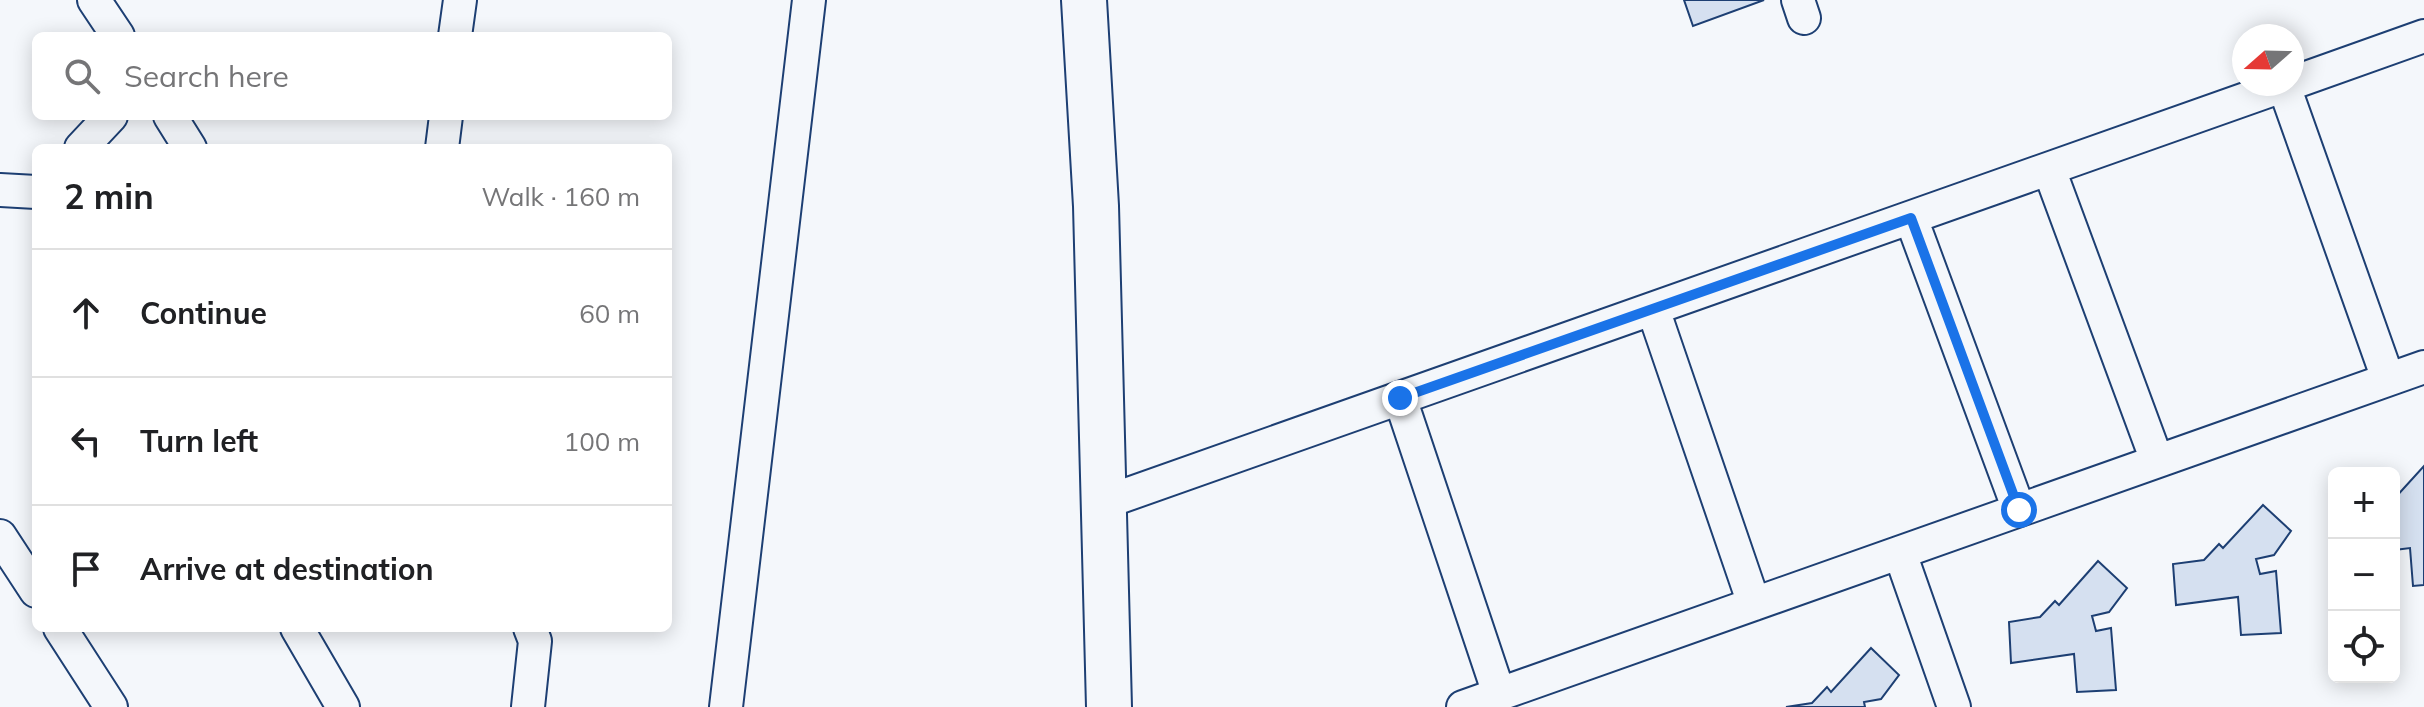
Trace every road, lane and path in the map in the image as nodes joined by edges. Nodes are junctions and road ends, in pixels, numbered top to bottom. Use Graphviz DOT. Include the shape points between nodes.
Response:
graph roads {
  1 [pos="94,0"];
  2 [pos="460,0"];
  3 [pos="809,0"];
  4 [pos="1084,0"];
  5 [pos="115,32"];
  6 [pos="456,32"];
  7 [pos="2424,36"];
  8 [pos="2304,78"];
  9 [pos="2254,96"];
  10 [pos="2292,96"];
  11 [pos="107,120"];
  12 [pos="172,120"];
  13 [pos="446,120"];
  14 [pos="85,144"];
  15 [pos="188,144"];
  16 [pos="442,144"];
  17 [pos="2049,169"];
  18 [pos="0,190"];
  19 [pos="32,192"];
  20 [pos="1911,218"];
  21 [pos="1653,309"];
  22 [pos="2424,367"];
  23 [pos="2388,379"];
  24 [pos="1400,398"];
  25 [pos="2157,461"];
  26 [pos="1103,503"];
  27 [pos="2019,510"];
  28 [pos="0,536"];
  29 [pos="1900,553"];
  30 [pos="32,585"];
  31 [pos="1754,604"];
  32 [pos="63,632"];
  33 [pos="299,632"];
  34 [pos="532,632"];
  35 [pos="1106,650"];
  36 [pos="1499,694"];
  37 [pos="111,707"];
  38 [pos="343,707"];
  39 [pos="528,707"];
  40 [pos="726,707"];
  41 [pos="1101,707"];
  42 [pos="1109,707"];
  43 [pos="1463,707"];
  44 [pos="1954,707"];
  1 -- 5 [label="street"];
  2 -- 6 [label="street"];
  3 -- 40 [label="street"];
  4 -- 26 [label="street" via="1096,206"];
  7 -- 8 [label="street"];
  9 -- 17 [label="street"];
  10 -- 23 [label="street"];
  11 -- 14 [label="street"];
  12 -- 15 [label="street"];
  13 -- 16 [label="street"];
  17 -- 20 [label="street"];
  17 -- 25 [label="street"];
  18 -- 19 [label="street"];
  20 -- 21 [label="street"];
  20 -- 27 [label="street"];
  21 -- 24 [label="street"];
  21 -- 31 [label="street"];
  22 -- 23 [label="street"];
  23 -- 25 [label="street"];
  24 -- 26 [label="street"];
  24 -- 36 [label="street"];
  25 -- 27 [label="street"];
  26 -- 35 [label="street"];
  27 -- 29 [label="street"];
  28 -- 30 [label="street"];
  29 -- 31 [label="street"];
  29 -- 44 [label="street"];
  31 -- 36 [label="street"];
  32 -- 37 [label="street"];
  33 -- 38 [label="street"];
  34 -- 39 [label="street"];
  35 -- 41 [label="street"];
  35 -- 42 [label="street"];
  36 -- 43 [label="street"];
}
